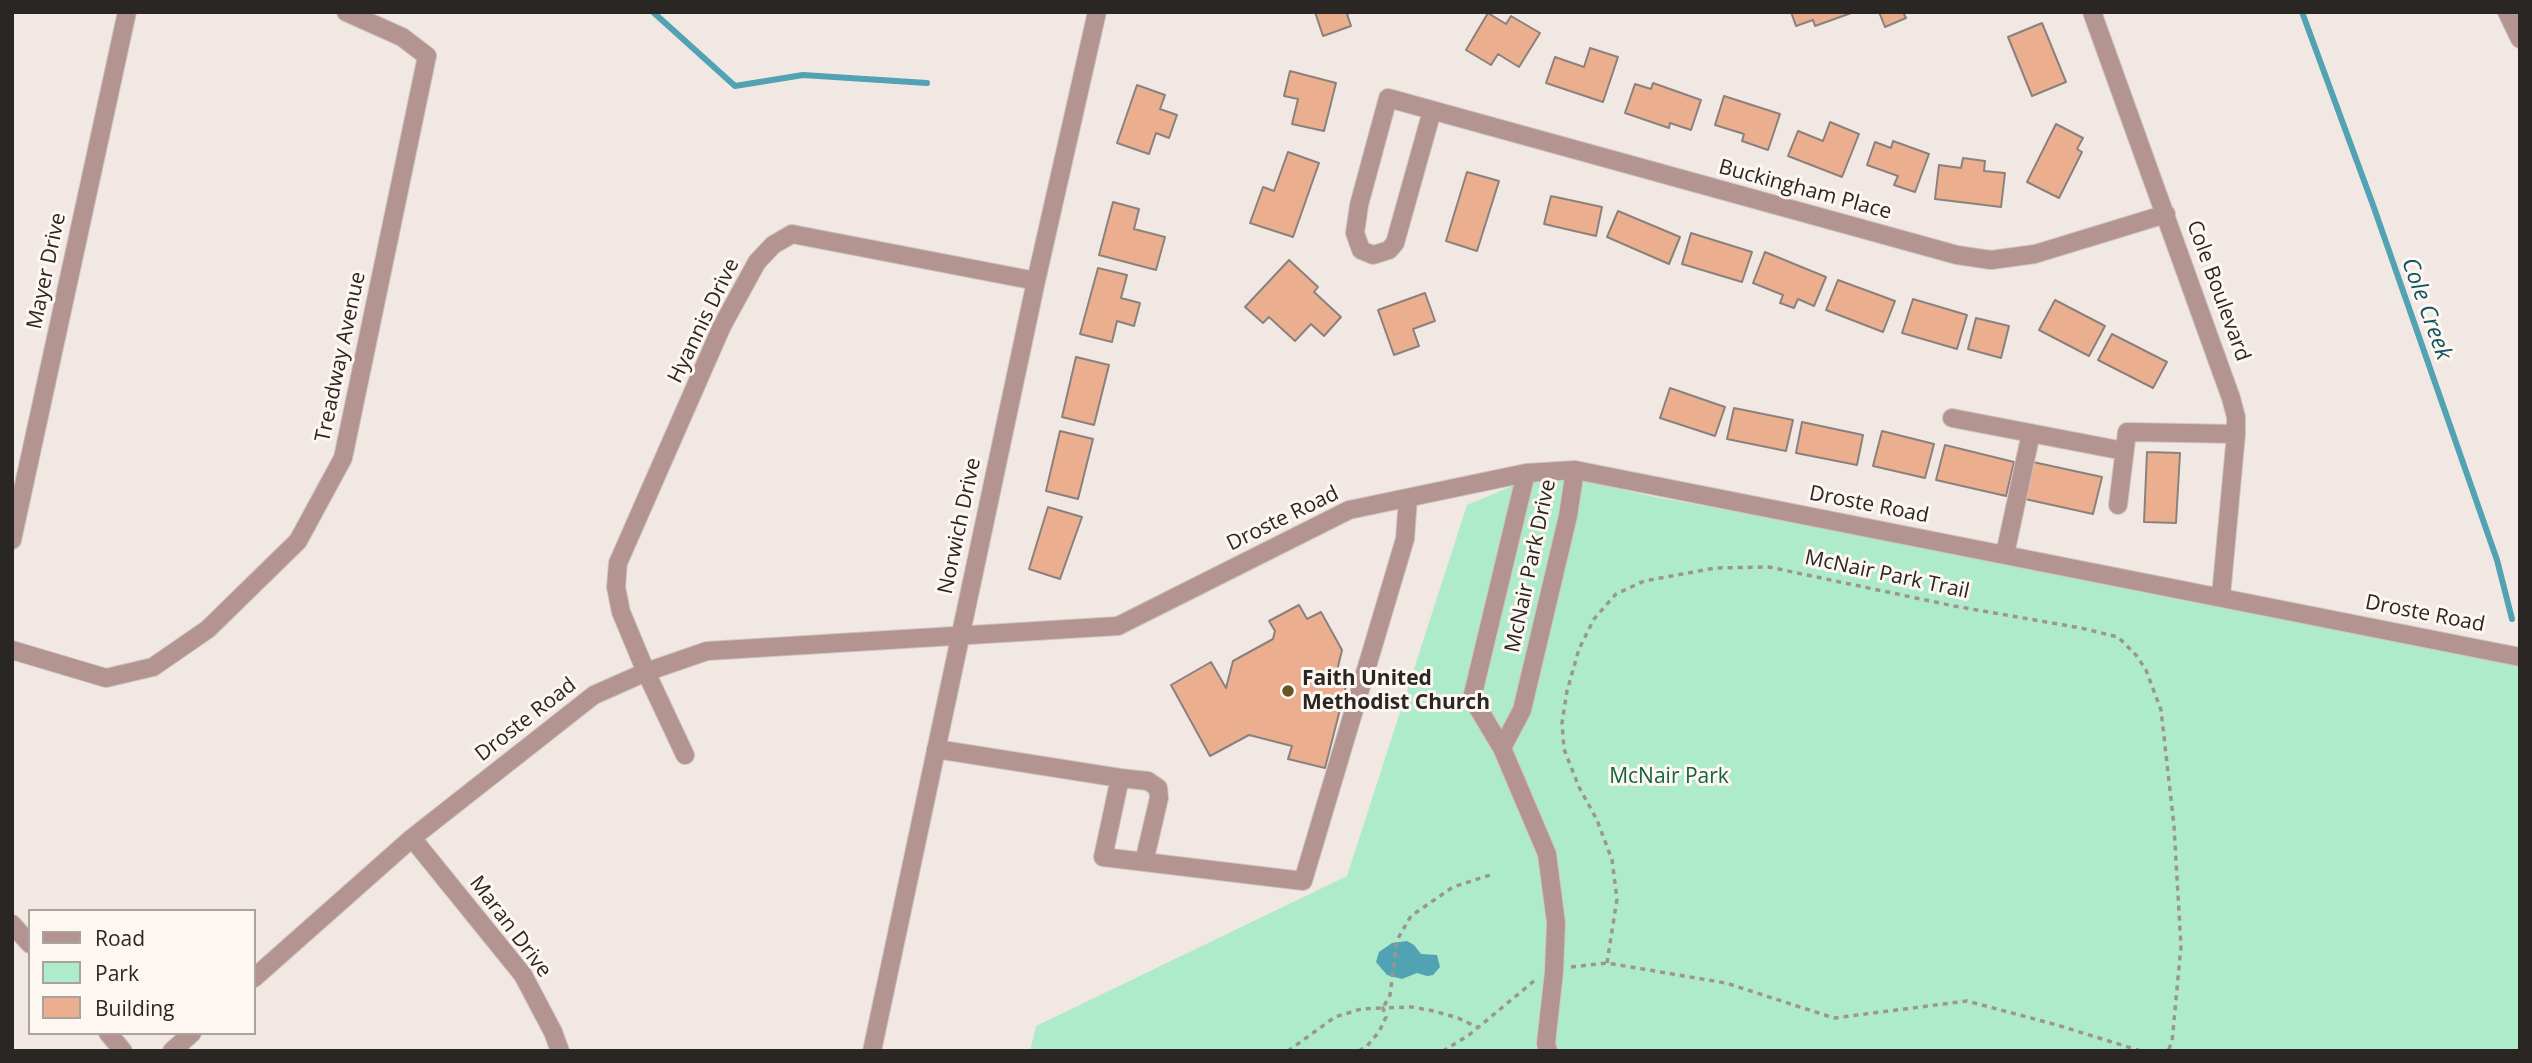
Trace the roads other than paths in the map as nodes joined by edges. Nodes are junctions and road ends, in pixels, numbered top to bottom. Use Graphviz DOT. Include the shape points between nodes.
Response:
graph roads {
  1 [pos="127,12"];
  2 [pos="346,12"];
  3 [pos="1097,12"];
  4 [pos="2092,12"];
  5 [pos="2507,12"];
  6 [pos="2520,39"];
  7 [pos="1433,111"];
  8 [pos="2166,214"];
  9 [pos="1036,281"];
  10 [pos="1952,418"];
  11 [pos="2031,433"];
  12 [pos="2236,434"];
  13 [pos="2124,451"];
  14 [pos="1575,470"];
  15 [pos="1527,474"];
  16 [pos="1408,498"];
  17 [pos="2118,505"];
  18 [pos="12,540"];
  19 [pos="2005,554"];
  20 [pos="2221,596"];
  21 [pos="960,634"];
  22 [pos="12,650"];
  23 [pos="2520,657"];
  24 [pos="646,671"];
  25 [pos="1502,748"];
  26 [pos="936,749"];
  27 [pos="685,755"];
  28 [pos="1120,778"];
  29 [pos="412,838"];
  30 [pos="1144,862"];
  31 [pos="12,924"];
  32 [pos="28,942"];
  33 [pos="256,976"];
  34 [pos="110,1035"];
  35 [pos="189,1035"];
  36 [pos="123,1051"];
  37 [pos="172,1051"];
  38 [pos="560,1051"];
  39 [pos="872,1051"];
  40 [pos="1548,1051"];
  1 -- 18 [label="street, Mayer Drive"];
  2 -- 22 [label="street, Treadway Avenue" via="402,37 427,56 343,458 298,541 208,629 153,667 106,678"];
  3 -- 9 [label="street, Norwich Drive"];
  4 -- 8 [label="street, Cole Boulevard"];
  5 -- 6 [label="street"];
  7 -- 7 [label="street, Buckingham Place" via="1388,98 1355,233 1361,250 1373,255 1395,243"];
  7 -- 8 [label="street, Buckingham Place" via="1956,255 1991,260 2035,254"];
  8 -- 12 [label="street, Cole Boulevard" via="2231,398"];
  9 -- 21 [label="street, Norwich Drive"];
  9 -- 24 [label="street, Hyannis Drive" via="792,234 773,245 757,262 722,326 618,563 615,587 621,612"];
  10 -- 11 [label="street"];
  11 -- 13 [label="street"];
  11 -- 19 [label="street"];
  12 -- 13 [label="street" via="2127,432"];
  12 -- 20 [label="street, Cole Boulevard"];
  13 -- 17 [label="street"];
  14 -- 15 [label="street, Droste Road"];
  14 -- 19 [label="street, Droste Road"];
  14 -- 25 [label="street, McNair Park Drive" via="1522,710"];
  15 -- 16 [label="street, Droste Road"];
  15 -- 25 [label="street, McNair Park Drive" via="1472,698"];
  16 -- 21 [label="street, Droste Road" via="1349,510 1118,626"];
  16 -- 30 [label="street" via="1405,539 1303,881"];
  19 -- 20 [label="street, Droste Road"];
  20 -- 23 [label="street, Droste Road"];
  21 -- 24 [label="street, Droste Road" via="707,651"];
  21 -- 26 [label="street, Norwich Drive"];
  24 -- 27 [label="street, Hyannis Drive"];
  24 -- 29 [label="street, Droste Road" via="594,695"];
  25 -- 40 [label="street, McNair Park Drive" via="1547,854 1556,923"];
  26 -- 28 [label="street"];
  26 -- 39 [label="street, Norwich Drive"];
  28 -- 30 [label="street" via="1148,780 1158,788"];
  28 -- 30 [label="street" via="1103,857"];
  29 -- 33 [label="street, Droste Road"];
  29 -- 38 [label="street, Maran Drive" via="523,975"];
  31 -- 32 [label="street"];
  34 -- 36 [label="street"];
  35 -- 37 [label="street"];
}
